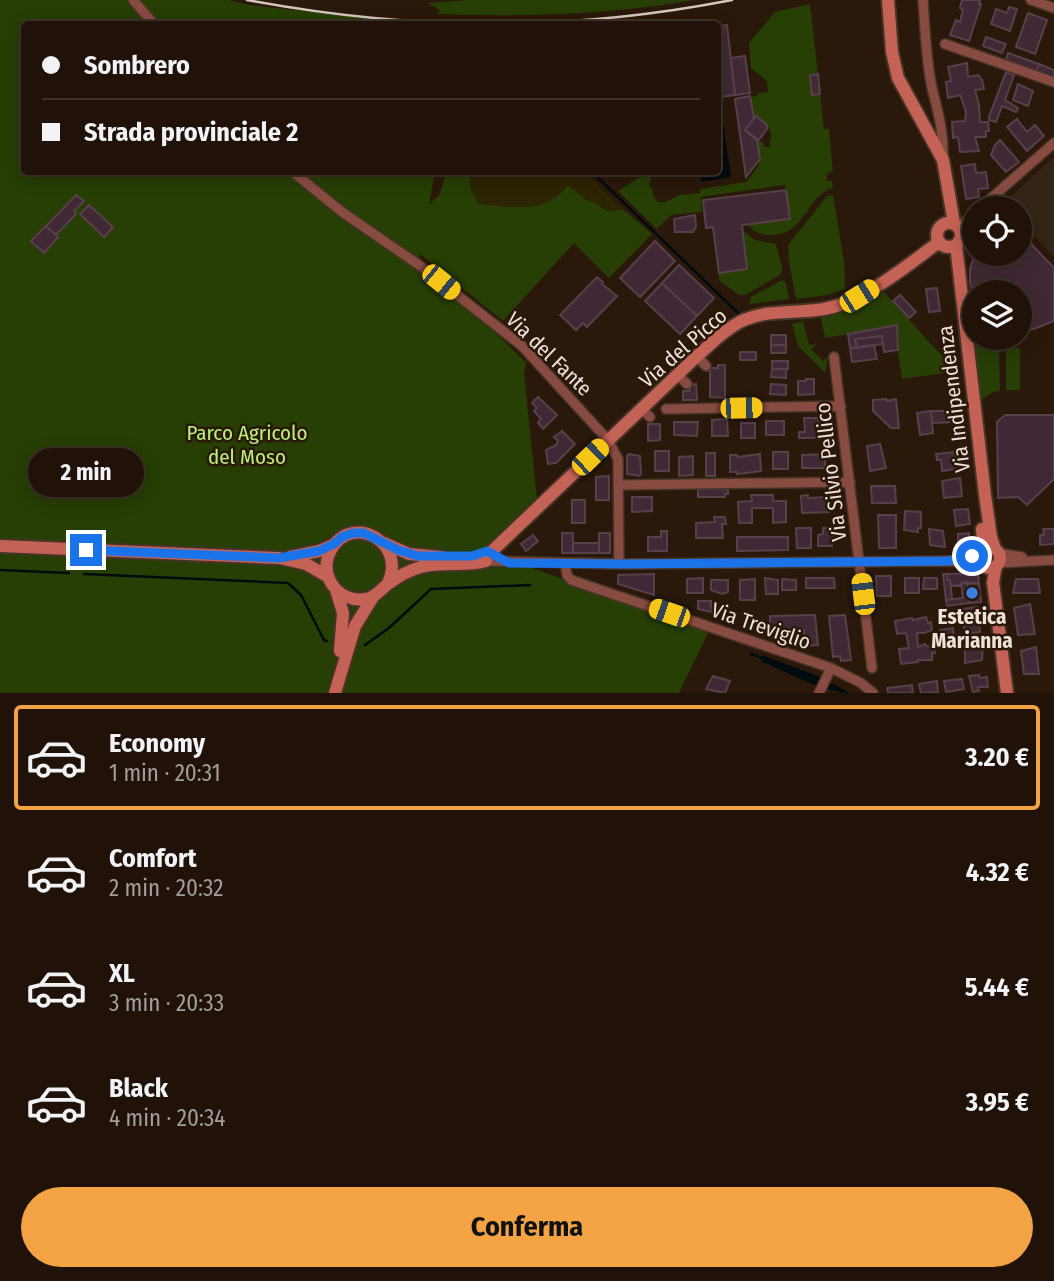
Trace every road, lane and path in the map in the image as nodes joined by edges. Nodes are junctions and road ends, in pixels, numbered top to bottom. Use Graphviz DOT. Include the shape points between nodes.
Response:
graph roads {
  1 [pos="133,0"];
  2 [pos="888,0"];
  3 [pos="923,0"];
  4 [pos="1031,0"];
  5 [pos="1054,8"];
  6 [pos="151,21"];
  7 [pos="944,44"];
  8 [pos="1054,82"];
  9 [pos="1054,143"];
  10 [pos="937,147"];
  11 [pos="943,160"];
  12 [pos="297,175"];
  13 [pos="994,196"];
  14 [pos="962,220"];
  15 [pos="951,225"];
  16 [pos="947,245"];
  17 [pos="834,356"];
  18 [pos="841,406"];
  19 [pos="666,409"];
  20 [pos="609,441"];
  21 [pos="850,482"];
  22 [pos="619,485"];
  23 [pos="384,543"];
  24 [pos="334,544"];
  25 [pos="0,546"];
  26 [pos="488,557"];
  27 [pos="279,558"];
  28 [pos="990,558"];
  29 [pos="1054,560"];
  30 [pos="859,562"];
  31 [pos="565,563"];
  32 [pos="619,564"];
  33 [pos="327,576"];
  34 [pos="387,585"];
  35 [pos="336,590"];
  36 [pos="373,597"];
  37 [pos="831,668"];
  38 [pos="872,668"];
  39 [pos="821,690"];
  40 [pos="334,693"];
  41 [pos="873,693"];
  42 [pos="1007,693"];
  1 -- 6 [label="street"];
  2 -- 10 [label="main road" via="898,78"];
  3 -- 11 [label="street"];
  4 -- 5 [label="street"];
  7 -- 8 [label="street"];
  9 -- 13 [label="street"];
  10 -- 11 [label="main road"];
  10 -- 15 [label="main road" via="944,212"];
  11 -- 15 [label="main road"];
  12 -- 20 [label="street, Via del Fante" via="522,346"];
  14 -- 15 [label="street"];
  15 -- 16 [label="main road" via="961,235"];
  15 -- 16 [label="main road" via="936,235"];
  16 -- 20 [label="main road, Via del Picco" via="859,296 824,309 751,317 731,328 646,413 626,423"];
  16 -- 28 [label="main road, Via Indipendenza"];
  17 -- 18 [label="street, Via Silvio Pellico"];
  18 -- 19 [label="street"];
  18 -- 21 [label="street, Via Silvio Pellico"];
  20 -- 22 [label="street" via="618,458"];
  20 -- 26 [label="main road, Via del Picco"];
  21 -- 22 [label="street"];
  21 -- 30 [label="street, Via Silvio Pellico"];
  22 -- 32 [label="street"];
  23 -- 24 [label="main road" via="375,536 353,533"];
  23 -- 26 [label="main road" via="427,557"];
  23 -- 34 [label="main road" via="393,568"];
  24 -- 27 [label="main road" via="305,555"];
  24 -- 33 [label="main road"];
  25 -- 27 [label="main road"];
  26 -- 31 [label="street" via="509,563"];
  26 -- 34 [label="main road" via="421,567"];
  27 -- 33 [label="main road" via="306,564"];
  28 -- 29 [label="street"];
  28 -- 30 [label="street"];
  28 -- 42 [label="main road, Via Indipendenza"];
  30 -- 32 [label="street"];
  30 -- 38 [label="street, Via Silvio Pellico"];
  31 -- 32 [label="street"];
  31 -- 37 [label="street, Via Treviglio" via="571,580"];
  33 -- 35 [label="main road"];
  34 -- 36 [label="main road"];
  35 -- 36 [label="main road" via="354,599"];
  35 -- 40 [label="main road" via="343,624"];
  36 -- 40 [label="main road" via="355,626"];
  37 -- 39 [label="street"];
  37 -- 41 [label="street, Via Treviglio"];
}
